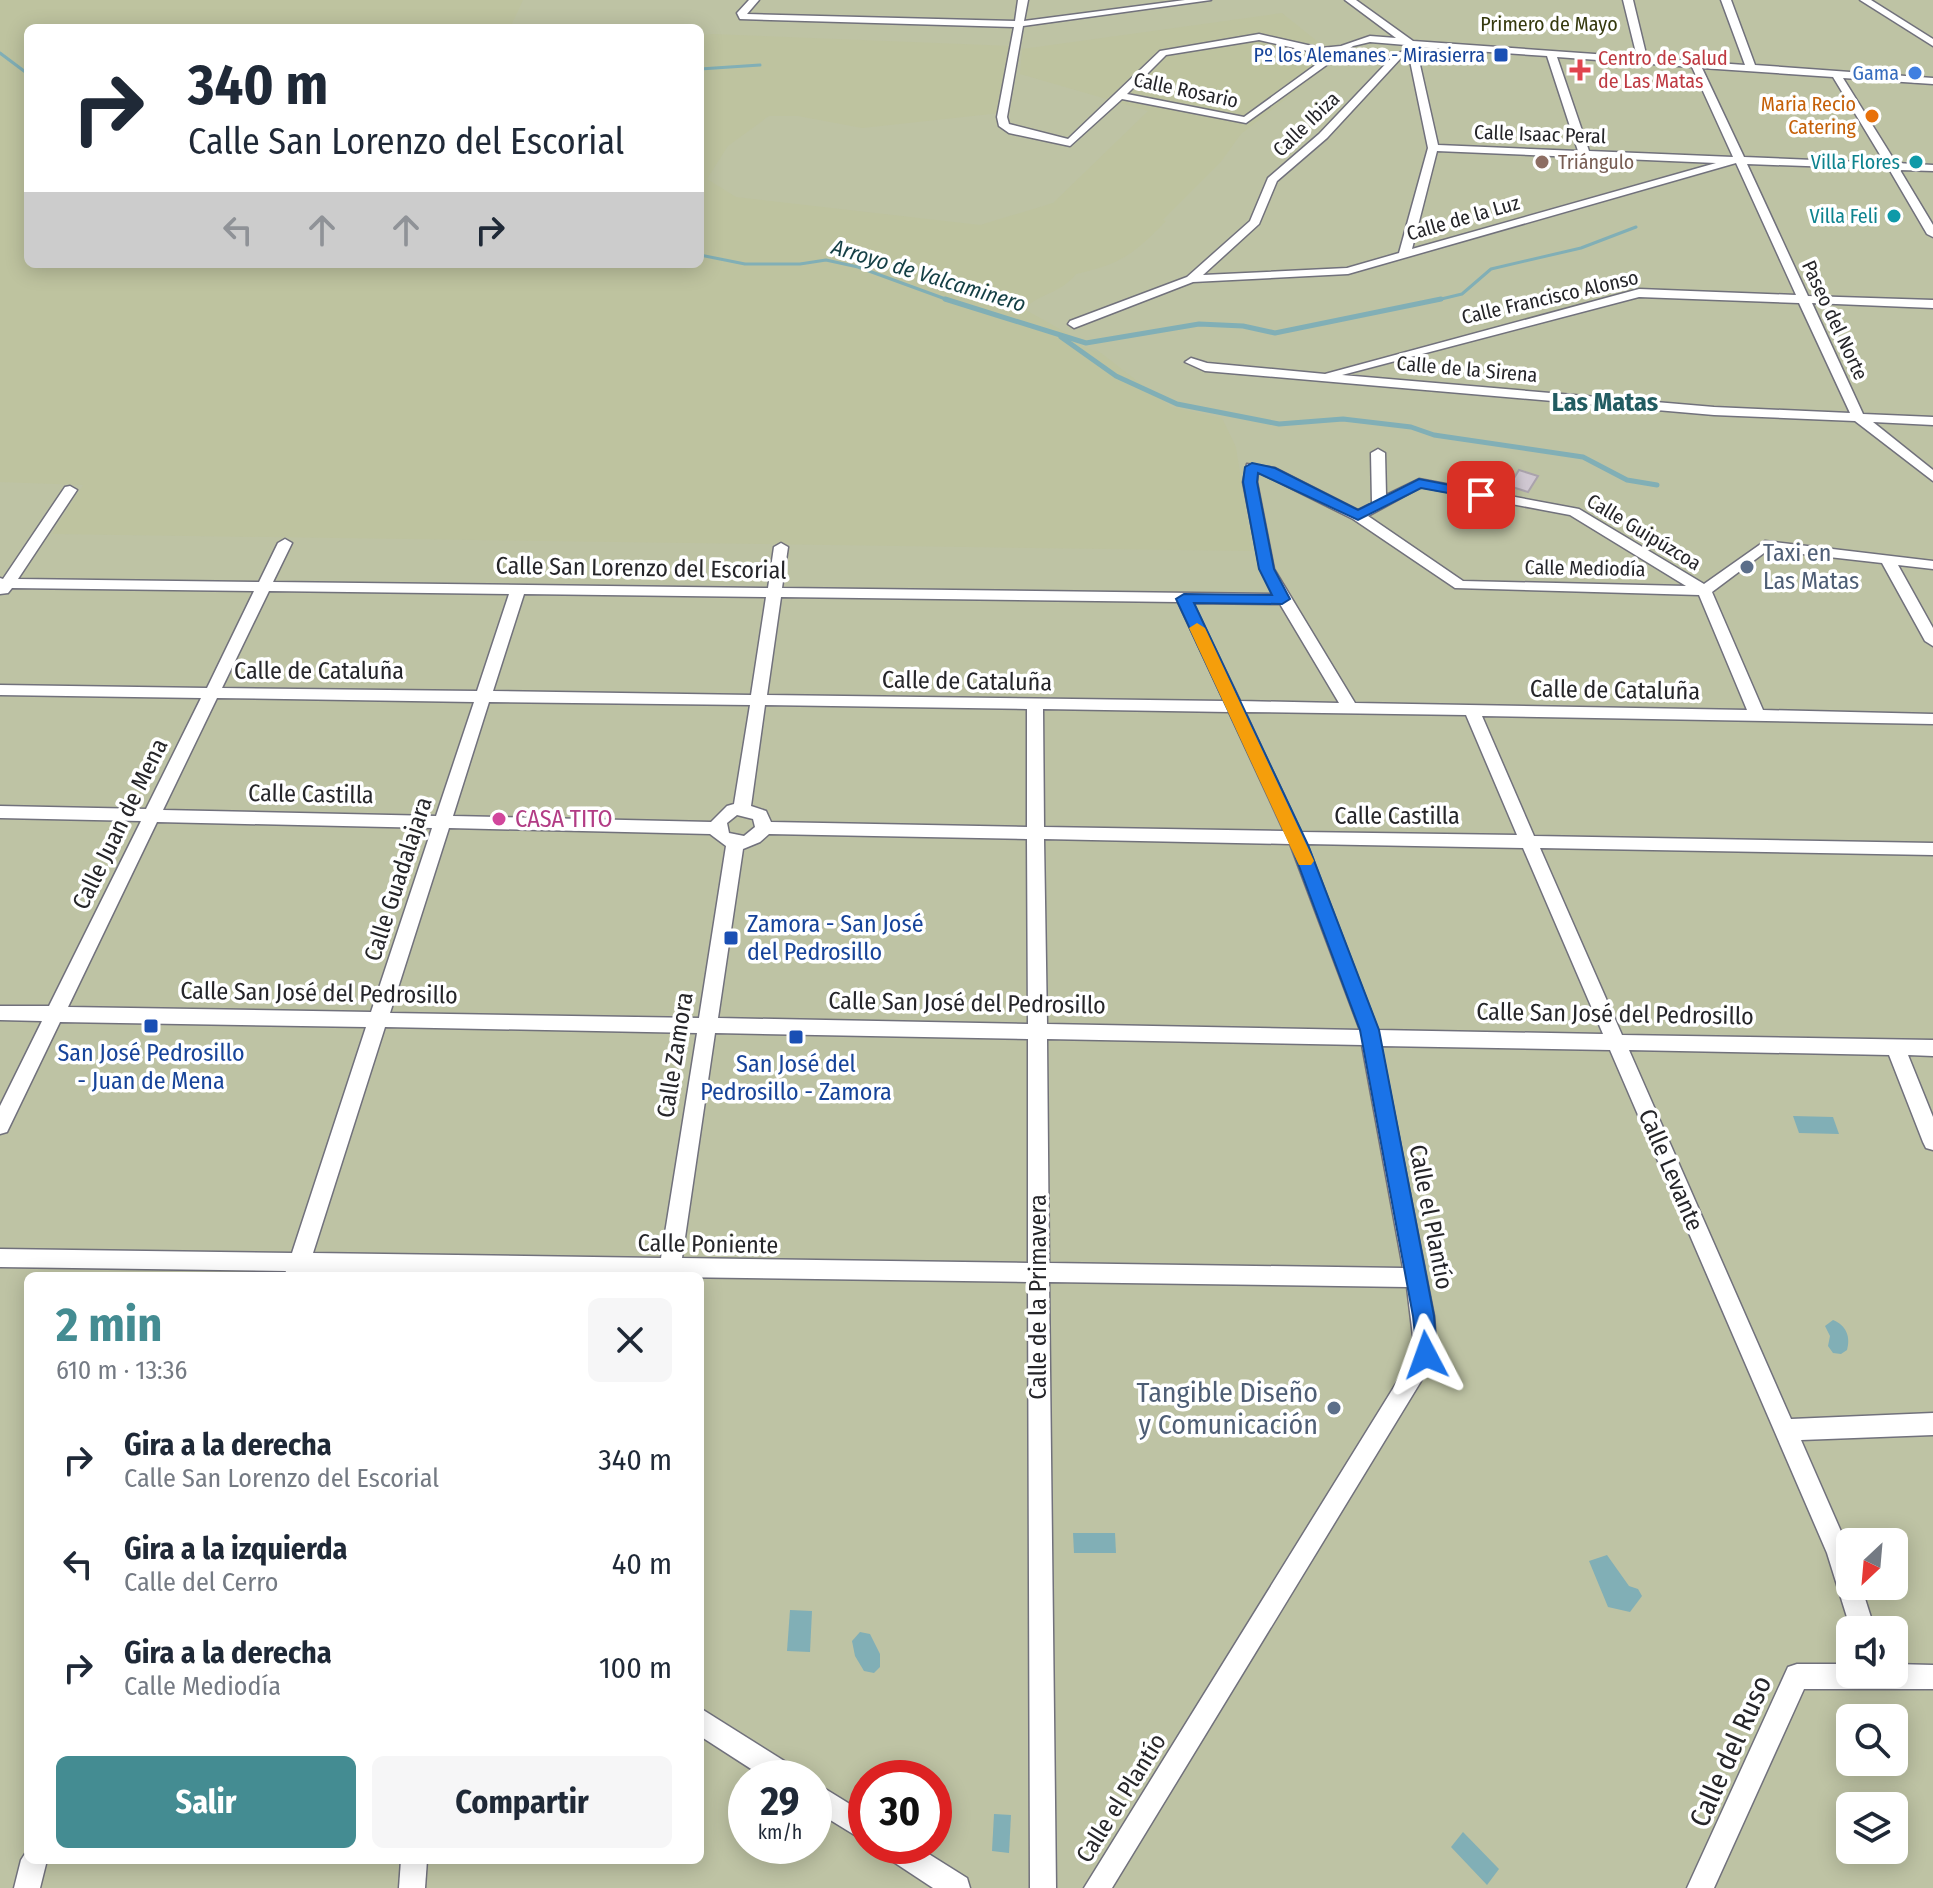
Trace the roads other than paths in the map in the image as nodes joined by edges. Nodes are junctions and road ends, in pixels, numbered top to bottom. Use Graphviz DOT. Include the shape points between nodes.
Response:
graph roads {
  1 [pos="754,0"];
  2 [pos="1023,0"];
  3 [pos="1206,0"];
  4 [pos="1350,0"];
  5 [pos="1628,0"];
  6 [pos="1726,0"];
  7 [pos="1865,0"];
  8 [pos="1019,24"];
  9 [pos="1933,43"];
  10 [pos="1409,46"];
  11 [pos="1343,49"];
  12 [pos="1551,55"];
  13 [pos="1643,61"];
  14 [pos="1696,65"];
  15 [pos="1751,69"];
  16 [pos="1837,75"];
  17 [pos="1933,81"];
  18 [pos="1119,95"];
  19 [pos="1433,148"];
  20 [pos="1584,153"];
  21 [pos="1740,159"];
  22 [pos="1894,167"];
  23 [pos="1933,168"];
  24 [pos="1933,234"];
  25 [pos="1405,253"];
  26 [pos="1191,279"];
  27 [pos="1803,299"];
  28 [pos="1933,304"];
  29 [pos="1074,324"];
  30 [pos="1191,362"];
  31 [pos="1326,377"];
  32 [pos="1858,417"];
  33 [pos="1933,421"];
  34 [pos="1378,453"];
  35 [pos="1933,477"];
  36 [pos="70,490"];
  37 [pos="1379,505"];
  38 [pos="1358,516"];
  39 [pos="285,543"];
  40 [pos="781,547"];
  41 [pos="1887,559"];
  42 [pos="1933,565"];
  43 [pos="2,587"];
  44 [pos="262,588"];
  45 [pos="518,589"];
  46 [pos="775,591"];
  47 [pos="1704,591"];
  48 [pos="1184,599"];
  49 [pos="1282,599"];
  50 [pos="1933,641"];
  51 [pos="0,690"];
  52 [pos="211,694"];
  53 [pos="486,697"];
  54 [pos="759,702"];
  55 [pos="1035,705"];
  56 [pos="1234,708"];
  57 [pos="1350,708"];
  58 [pos="1472,712"];
  59 [pos="1758,717"];
  60 [pos="1933,719"];
  61 [pos="742,809"];
  62 [pos="0,812"];
  63 [pos="151,815"];
  64 [pos="445,821"];
  65 [pos="717,828"];
  66 [pos="764,828"];
  67 [pos="1035,832"];
  68 [pos="1297,840"];
  69 [pos="1528,841"];
  70 [pos="735,843"];
  71 [pos="1933,849"];
  72 [pos="0,1013"];
  73 [pos="53,1014"];
  74 [pos="380,1020"];
  75 [pos="705,1025"];
  76 [pos="1036,1030"];
  77 [pos="1370,1035"];
  78 [pos="1615,1040"];
  79 [pos="1895,1047"];
  80 [pos="1933,1048"];
  81 [pos="0,1126"];
  82 [pos="1933,1142"];
  83 [pos="0,1258"];
  84 [pos="298,1269"];
  85 [pos="577,1272"];
  86 [pos="670,1272"];
  87 [pos="704,1273"];
  88 [pos="1039,1274"];
  89 [pos="1415,1278"];
  90 [pos="1933,1424"];
  91 [pos="1783,1430"];
  92 [pos="1859,1616"];
  93 [pos="1836,1676"];
  94 [pos="1908,1676"];
  95 [pos="1933,1677"];
  96 [pos="704,1724"];
  97 [pos="760,1760"];
  98 [pos="33,1864"];
  99 [pos="414,1864"];
  100 [pos="920,1864"];
  101 [pos="27,1888"];
  102 [pos="412,1888"];
  103 [pos="957,1888"];
  104 [pos="1043,1888"];
  105 [pos="1097,1888"];
  106 [pos="1700,1888"];
  1 -- 8 [label="street" via="743,17"];
  2 -- 8 [label="street"];
  3 -- 8 [label="street"];
  4 -- 10 [label="street"];
  5 -- 13 [label="street"];
  6 -- 15 [label="street"];
  7 -- 9 [label="street"];
  8 -- 18 [label="street" via="1004,126 1070,143"];
  10 -- 11 [label="street" via="1370,39"];
  10 -- 12 [label="street"];
  10 -- 19 [label="street"];
  10 -- 26 [label="street, Calle Ibiza" via="1323,136 1272,180 1255,222"];
  11 -- 18 [label="street" via="1321,51 1259,37 1163,53"];
  11 -- 18 [label="street, Calle Rosario" via="1246,120"];
  12 -- 13 [label="street"];
  12 -- 20 [label="street"];
  13 -- 14 [label="street"];
  14 -- 15 [label="street"];
  14 -- 21 [label="street, Paseo del Norte"];
  15 -- 16 [label="street"];
  16 -- 17 [label="street"];
  16 -- 22 [label="street"];
  19 -- 20 [label="street, Calle Isaac Peral"];
  19 -- 25 [label="street"];
  20 -- 21 [label="street, Calle Isaac Peral"];
  21 -- 22 [label="street, Calle Isaac Peral"];
  21 -- 25 [label="street, Calle de la Luz"];
  21 -- 27 [label="street, Paseo del Norte"];
  22 -- 23 [label="street, Calle Isaac Peral"];
  22 -- 24 [label="street"];
  25 -- 26 [label="street, Calle de la Luz" via="1348,271"];
  26 -- 29 [label="street, Calle Ibiza"];
  27 -- 28 [label="street, Calle Francisco Alonso"];
  27 -- 31 [label="street, Calle Francisco Alonso" via="1639,293"];
  27 -- 32 [label="street, Paseo del Norte"];
  30 -- 31 [label="street, Calle de la Sirena"];
  31 -- 32 [label="street, Calle de la Sirena" via="1714,411"];
  32 -- 33 [label="street, Calle de la Sirena"];
  32 -- 35 [label="street, Paseo del Norte"];
  34 -- 37 [label="street"];
  36 -- 43 [label="street"];
  37 -- 38 [label="street, Calle Guipúzcoa"];
  37 -- 47 [label="street, Calle Guipúzcoa" via="1419,483 1574,512"];
  38 -- 47 [label="street, Calle Mediodía" via="1460,585"];
  38 -- 49 [label="street, Calle Mediodía" via="1252,467 1250,482 1267,569"];
  39 -- 44 [label="street, Calle Juan de Mena"];
  40 -- 46 [label="street"];
  41 -- 42 [label="street"];
  41 -- 47 [label="street" via="1765,545"];
  41 -- 50 [label="street"];
  43 -- 44 [label="street, Calle San Lorenzo del Escorial"];
  44 -- 45 [label="street, Calle San Lorenzo del Escorial"];
  44 -- 52 [label="street, Calle Juan de Mena"];
  45 -- 46 [label="street, Calle San Lorenzo del Escorial"];
  45 -- 53 [label="street, Calle Guadalajara"];
  46 -- 48 [label="street, Calle San Lorenzo del Escorial"];
  46 -- 54 [label="street"];
  47 -- 59 [label="street"];
  48 -- 49 [label="street, Calle San Lorenzo del Escorial"];
  48 -- 56 [label="street, Calle el Plantío"];
  49 -- 57 [label="street"];
  51 -- 52 [label="street, Calle de Cataluña"];
  52 -- 53 [label="street, Calle de Cataluña"];
  52 -- 63 [label="street, Calle Juan de Mena"];
  53 -- 54 [label="street, Calle de Cataluña"];
  53 -- 64 [label="street, Calle Guadalajara"];
  54 -- 55 [label="street, Calle de Cataluña"];
  54 -- 61 [label="street"];
  55 -- 56 [label="street, Calle de Cataluña"];
  55 -- 67 [label="street, Calle de la Primavera"];
  56 -- 57 [label="street, Calle de Cataluña"];
  56 -- 68 [label="street, Calle el Plantío"];
  57 -- 58 [label="street, Calle de Cataluña"];
  58 -- 59 [label="street, Calle de Cataluña"];
  58 -- 69 [label="street, Calle Levante"];
  59 -- 60 [label="street, Calle de Cataluña"];
  61 -- 65 [label="street" via="724,815"];
  61 -- 66 [label="street" via="760,815"];
  62 -- 63 [label="street, Calle Castilla"];
  63 -- 64 [label="street, Calle Castilla"];
  63 -- 73 [label="street, Calle Juan de Mena"];
  64 -- 65 [label="street, Calle Castilla"];
  64 -- 74 [label="street, Calle Guadalajara"];
  65 -- 70 [label="street" via="722,838"];
  66 -- 67 [label="street, Calle Castilla"];
  66 -- 70 [label="street" via="753,840"];
  67 -- 68 [label="street, Calle Castilla"];
  67 -- 76 [label="street, Calle de la Primavera"];
  68 -- 69 [label="street, Calle Castilla"];
  68 -- 77 [label="street, Calle el Plantío"];
  69 -- 71 [label="street, Calle Castilla"];
  69 -- 78 [label="street, Calle Levante"];
  70 -- 75 [label="street, Calle Zamora"];
  72 -- 73 [label="street, Calle San José del Pedrosillo"];
  73 -- 74 [label="street, Calle San José del Pedrosillo"];
  73 -- 81 [label="street, Calle Juan de Mena"];
  74 -- 75 [label="street, Calle San José del Pedrosillo"];
  74 -- 84 [label="street, Calle Guadalajara"];
  75 -- 76 [label="street, Calle San José del Pedrosillo"];
  75 -- 86 [label="street, Calle Zamora"];
  76 -- 77 [label="street, Calle San José del Pedrosillo"];
  76 -- 88 [label="street, Calle de la Primavera"];
  77 -- 78 [label="street, Calle San José del Pedrosillo"];
  77 -- 89 [label="street, Calle el Plantío"];
  78 -- 79 [label="street, Calle San José del Pedrosillo"];
  78 -- 91 [label="street, Calle Levante"];
  79 -- 80 [label="street, Calle San José del Pedrosillo"];
  79 -- 82 [label="street"];
  83 -- 84 [label="street, Calle Poniente"];
  84 -- 85 [label="street, Calle Poniente"];
  87 -- 88 [label="street, Calle Poniente"];
  88 -- 89 [label="street, Calle Poniente"];
  88 -- 104 [label="street, Calle de la Primavera"];
  89 -- 105 [label="street, Calle el Plantío" via="1426,1355"];
  90 -- 91 [label="street"];
  91 -- 92 [label="street, Calle Levante" via="1838,1552"];
  93 -- 106 [label="street, Calle del Ruso" via="1797,1676"];
  94 -- 95 [label="street, Calle del Ruso"];
  96 -- 97 [label="street"];
  98 -- 101 [label="street"];
  99 -- 102 [label="street"];
  100 -- 103 [label="street"];
}
